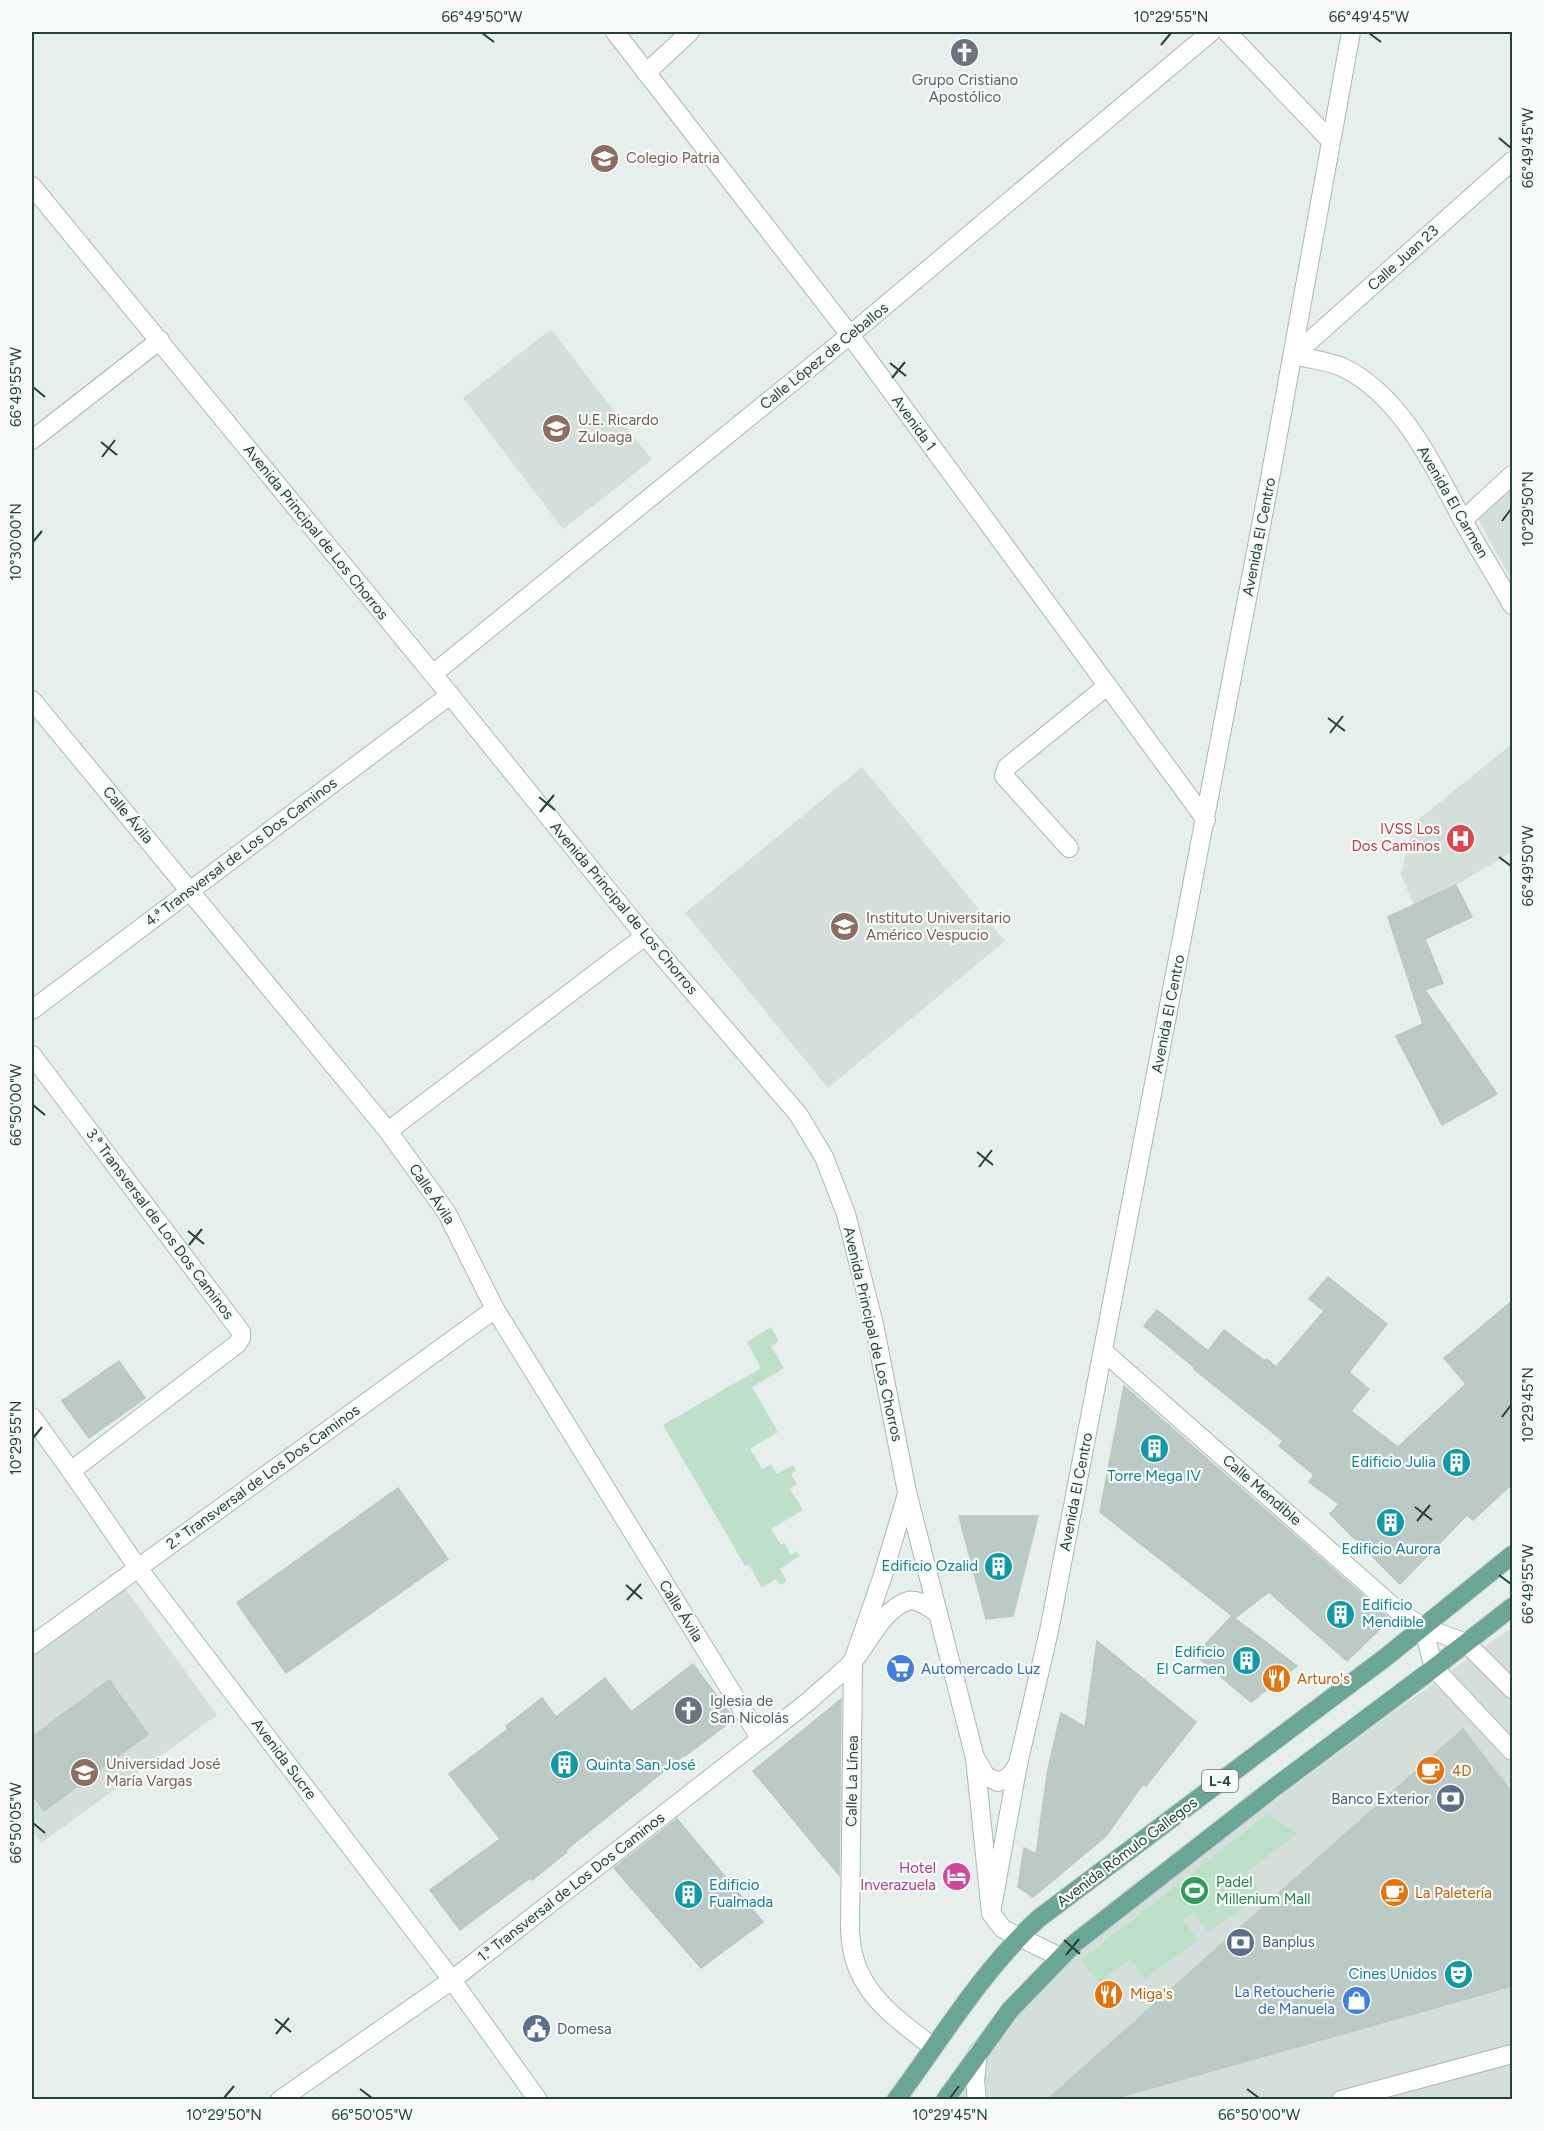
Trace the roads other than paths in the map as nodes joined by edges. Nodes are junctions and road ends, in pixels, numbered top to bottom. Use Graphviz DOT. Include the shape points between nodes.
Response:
graph roads {
  1 [pos="615,32"];
  2 [pos="690,32"];
  3 [pos="1211,32"];
  4 [pos="1227,32"];
  5 [pos="1351,32"];
  6 [pos="646,74"];
  7 [pos="1330,140"];
  8 [pos="1512,161"];
  9 [pos="32,186"];
  10 [pos="850,335"];
  11 [pos="160,340"];
  12 [pos="1293,355"];
  13 [pos="32,440"];
  14 [pos="1512,475"];
  15 [pos="1463,520"];
  16 [pos="1512,605"];
  17 [pos="433,674"];
  18 [pos="1107,686"];
  19 [pos="450,695"];
  20 [pos="32,700"];
  21 [pos="1206,820"];
  22 [pos="1069,848"];
  23 [pos="191,891"];
  24 [pos="645,936"];
  25 [pos="32,1010"];
  26 [pos="32,1054"];
  27 [pos="388,1131"];
  28 [pos="495,1309"];
  29 [pos="1103,1351"];
  30 [pos="32,1417"];
  31 [pos="71,1471"];
  32 [pos="907,1492"];
  33 [pos="1512,1555"];
  34 [pos="138,1568"];
  35 [pos="1512,1607"];
  36 [pos="938,1613"];
  37 [pos="1423,1627"];
  38 [pos="1466,1643"];
  39 [pos="32,1645"];
  40 [pos="853,1661"];
  41 [pos="1434,1668"];
  42 [pos="1512,1689"];
  43 [pos="760,1738"];
  44 [pos="1512,1751"];
  45 [pos="975,1758"];
  46 [pos="1018,1764"];
  47 [pos="1009,1814"];
  48 [pos="981,1818"];
  49 [pos="991,1913"];
  50 [pos="1018,1937"];
  51 [pos="1060,1957"];
  52 [pos="452,1980"];
  53 [pos="933,2046"];
  54 [pos="978,2052"];
  55 [pos="1512,2054"];
  56 [pos="280,2100"];
  57 [pos="538,2100"];
  58 [pos="896,2100"];
  59 [pos="945,2100"];
  60 [pos="976,2100"];
  61 [pos="1341,2100"];
  1 -- 6 [label="street, Avenida 1"];
  2 -- 6 [label="street"];
  3 -- 10 [label="street, Calle López de Ceballos"];
  4 -- 7 [label="street"];
  5 -- 7 [label="street, Avenida El Centro"];
  6 -- 10 [label="street, Avenida 1"];
  7 -- 12 [label="street, Avenida El Centro"];
  8 -- 12 [label="street, Calle Juan 23"];
  9 -- 11 [label="street, Avenida Principal de Los Chorros"];
  10 -- 17 [label="street, Calle López de Ceballos"];
  10 -- 18 [label="street, Avenida 1"];
  11 -- 13 [label="street"];
  11 -- 17 [label="street, Avenida Principal de Los Chorros"];
  12 -- 15 [label="street, Avenida El Carmen" via="1342,367 1396,411 1430,456"];
  12 -- 21 [label="street, Avenida El Centro"];
  14 -- 15 [label="street"];
  15 -- 16 [label="street, Avenida El Carmen"];
  17 -- 19 [label="street, Avenida Principal de Los Chorros"];
  18 -- 21 [label="street, Avenida 1"];
  18 -- 22 [label="street" via="1005,771 1004,776"];
  19 -- 23 [label="street, 4.ª Transversal de Los Dos Caminos"];
  19 -- 24 [label="street, Avenida Principal de Los Chorros"];
  20 -- 23 [label="street, Calle Ávila"];
  21 -- 29 [label="street, Avenida El Centro"];
  23 -- 25 [label="street, 4.ª Transversal de Los Dos Caminos"];
  23 -- 27 [label="street, Calle Ávila"];
  24 -- 27 [label="street"];
  24 -- 32 [label="street, Avenida Principal de Los Chorros" via="798,1114 824,1157 846,1214 874,1324"];
  26 -- 31 [label="street, 3.ª Transversal de Los Dos Caminos" via="241,1332 237,1344"];
  27 -- 28 [label="street, Calle Ávila" via="447,1213"];
  28 -- 34 [label="street, 2.ª Transversal de Los Dos Caminos"];
  28 -- 43 [label="street, Calle Ávila"];
  29 -- 37 [label="street, Calle Mendible" via="1397,1610"];
  29 -- 46 [label="street, Avenida El Centro" via="1049,1631"];
  30 -- 31 [label="street, Avenida Sucre"];
  31 -- 34 [label="street, Avenida Sucre"];
  32 -- 36 [label="street, Avenida Principal de Los Chorros"];
  32 -- 40 [label="street, Calle La Línea"];
  33 -- 37 [label="main road, Avenida Rómulo Gallegos / L-4"];
  34 -- 39 [label="street, 2.ª Transversal de Los Dos Caminos"];
  34 -- 52 [label="street, Avenida Sucre"];
  35 -- 38 [label="main road, L-4"];
  36 -- 40 [label="street" via="910,1600 898,1606"];
  36 -- 45 [label="street, Avenida Principal de Los Chorros"];
  37 -- 38 [label="street, Calle Mendible"];
  37 -- 41 [label="street"];
  37 -- 50 [label="main road, Avenida Rómulo Gallegos / L-4"];
  38 -- 41 [label="main road, L-4"];
  38 -- 42 [label="street"];
  40 -- 43 [label="street, 1.ª Transversal de Los Dos Caminos"];
  40 -- 53 [label="street, Calle La Línea" via="850,1929 854,1958 876,1998"];
  41 -- 44 [label="street"];
  41 -- 51 [label="main road, L-4" via="1271,1790"];
  43 -- 52 [label="street, 1.ª Transversal de Los Dos Caminos"];
  45 -- 46 [label="street, Avenida Principal de Los Chorros" via="986,1776 998,1782 1009,1777"];
  45 -- 48 [label="street, Avenida Principal de Los Chorros"];
  46 -- 47 [label="street, Avenida El Centro"];
  47 -- 48 [label="street" via="994,1822"];
  47 -- 49 [label="street, Avenida El Centro"];
  48 -- 49 [label="street, Avenida Principal de Los Chorros"];
  49 -- 50 [label="street" via="1003,1929"];
  50 -- 51 [label="street"];
  50 -- 53 [label="main road, Avenida Rómulo Gallegos / L-4"];
  51 -- 54 [label="main road, L-4" via="1010,2010"];
  52 -- 56 [label="street, 1.ª Transversal de Los Dos Caminos"];
  52 -- 57 [label="street, Avenida Sucre"];
  53 -- 58 [label="main road, Avenida Rómulo Gallegos / L-4"];
  54 -- 59 [label="main road, L-4"];
  54 -- 60 [label="street"];
  55 -- 61 [label="street"];
}
